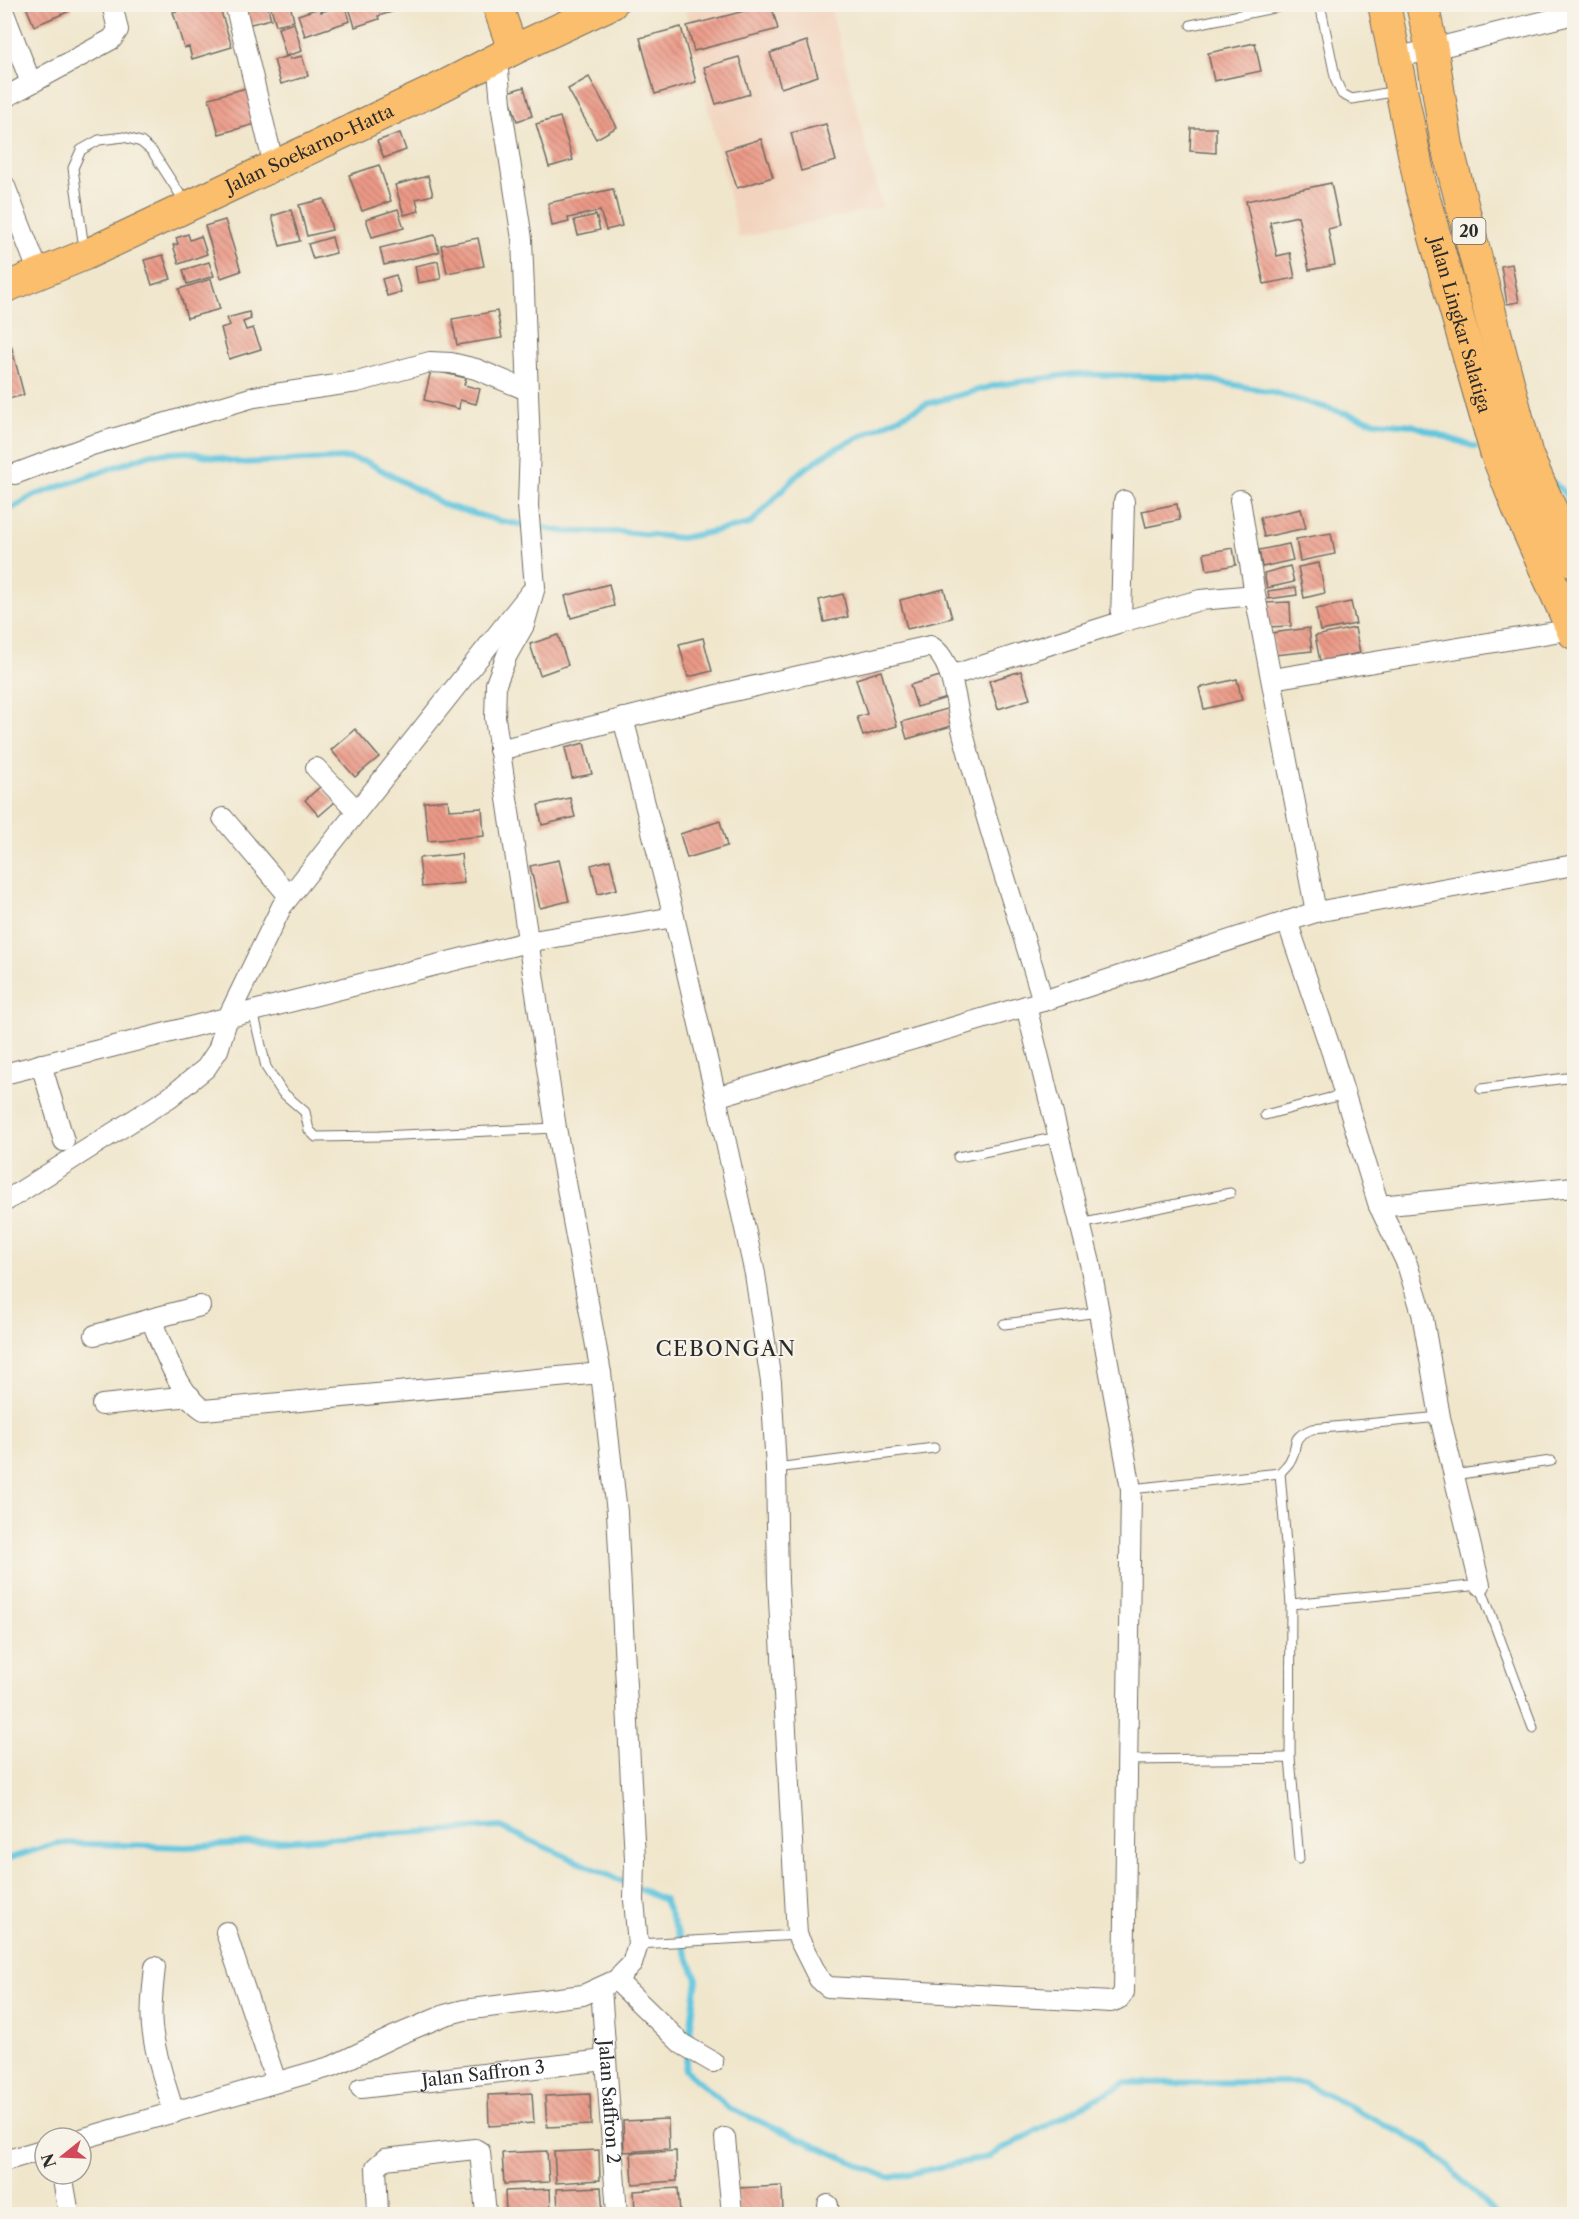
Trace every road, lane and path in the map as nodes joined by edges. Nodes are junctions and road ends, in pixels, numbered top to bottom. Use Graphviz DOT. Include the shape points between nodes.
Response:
graph roads {
  1 [pos="112,4"];
  2 [pos="235,4"];
  3 [pos="498,4"];
  4 [pos="1293,4"];
  5 [pos="1320,4"];
  6 [pos="1384,4"];
  7 [pos="1422,4"];
  8 [pos="602,7"];
  9 [pos="4,13"];
  10 [pos="1575,14"];
  11 [pos="1191,25"];
  12 [pos="1432,50"];
  13 [pos="505,55"];
  14 [pos="1396,58"];
  15 [pos="31,83"];
  16 [pos="1402,90"];
  17 [pos="4,98"];
  18 [pos="274,166"];
  19 [pos="4,184"];
  20 [pos="188,206"];
  21 [pos="85,255"];
  22 [pos="39,273"];
  23 [pos="4,288"];
  24 [pos="527,390"];
  25 [pos="15,474"];
  26 [pos="1239,500"];
  27 [pos="1124,501"];
  28 [pos="1575,561"];
  29 [pos="535,587"];
  30 [pos="1255,595"];
  31 [pos="1121,622"];
  32 [pos="1574,631"];
  33 [pos="950,676"];
  34 [pos="1272,679"];
  35 [pos="623,718"];
  36 [pos="499,750"];
  37 [pos="316,768"];
  38 [pos="357,811"];
  39 [pos="223,818"];
  40 [pos="1575,865"];
  41 [pos="289,896"];
  42 [pos="1316,912"];
  43 [pos="674,917"];
  44 [pos="1287,921"];
  45 [pos="527,942"];
  46 [pos="1035,1004"];
  47 [pos="252,1011"];
  48 [pos="228,1017"];
  49 [pos="41,1064"];
  50 [pos="4,1074"];
  51 [pos="1575,1077"];
  52 [pos="1481,1089"];
  53 [pos="1345,1094"];
  54 [pos="716,1096"];
  55 [pos="1265,1115"];
  56 [pos="556,1128"];
  57 [pos="1059,1137"];
  58 [pos="64,1141"];
  59 [pos="958,1157"];
  60 [pos="1575,1186"];
  61 [pos="1230,1193"];
  62 [pos="4,1202"];
  63 [pos="1379,1206"];
  64 [pos="1080,1224"];
  65 [pos="200,1306"];
  66 [pos="1099,1312"];
  67 [pos="151,1319"];
  68 [pos="1004,1324"];
  69 [pos="95,1335"];
  70 [pos="601,1373"];
  71 [pos="190,1396"];
  72 [pos="102,1405"];
  73 [pos="1440,1416"];
  74 [pos="934,1448"];
  75 [pos="1551,1461"];
  76 [pos="776,1468"];
  77 [pos="1280,1473"];
  78 [pos="1453,1475"];
  79 [pos="1131,1490"];
  80 [pos="1480,1586"];
  81 [pos="1291,1604"];
  82 [pos="1533,1728"];
  83 [pos="1290,1758"];
  84 [pos="1127,1760"];
  85 [pos="1299,1859"];
  86 [pos="226,1932"];
  87 [pos="797,1935"];
  88 [pos="638,1944"];
  89 [pos="155,1967"];
  90 [pos="609,1984"];
  91 [pos="706,2058"];
  92 [pos="606,2060"];
  93 [pos="276,2082"];
  94 [pos="361,2088"];
  95 [pos="174,2113"];
  96 [pos="93,2136"];
  97 [pos="725,2138"];
  98 [pos="33,2153"];
  99 [pos="4,2162"];
  100 [pos="64,2186"];
  101 [pos="69,2214"];
  102 [pos="378,2214"];
  103 [pos="486,2214"];
  104 [pos="617,2214"];
  105 [pos="732,2214"];
  1 -- 15 [label="street" via="118,30 114,37"];
  2 -- 18 [label="street"];
  3 -- 13 [label="main road"];
  4 -- 11 [label="lane"];
  5 -- 16 [label="lane" via="1342,94 1352,99"];
  6 -- 14 [label="highway, Jalan Lingkar Salatiga / 20"];
  7 -- 12 [label="highway, Jalan Lingkar Salatiga / 20"];
  8 -- 13 [label="main road, Jalan Soekarno-Hatta"];
  9 -- 15 [label="street"];
  10 -- 12 [label="street"];
  12 -- 14 [label="street"];
  12 -- 28 [label="highway, Jalan Lingkar Salatiga / 20" via="1447,146 1527,456"];
  13 -- 18 [label="main road, Jalan Soekarno-Hatta"];
  13 -- 24 [label="street" via="501,103 522,239"];
  14 -- 16 [label="highway, Jalan Lingkar Salatiga / 20"];
  15 -- 17 [label="street"];
  16 -- 32 [label="highway, Jalan Lingkar Salatiga / 20" via="1421,188 1496,452"];
  18 -- 20 [label="main road, Jalan Soekarno-Hatta"];
  19 -- 22 [label="street"];
  20 -- 21 [label="main road, Jalan Soekarno-Hatta"];
  20 -- 21 [label="lane" via="152,151 141,142 124,137 99,140 81,150 73,168"];
  21 -- 22 [label="main road, Jalan Soekarno-Hatta"];
  22 -- 23 [label="main road, Jalan Soekarno-Hatta"];
  24 -- 25 [label="street" via="476,369 430,362 357,382 254,397 92,445"];
  24 -- 29 [label="street" via="528,506"];
  26 -- 30 [label="street"];
  27 -- 31 [label="street"];
  29 -- 36 [label="street" via="524,625 496,684"];
  29 -- 38 [label="street"];
  30 -- 31 [label="street" via="1200,600"];
  30 -- 34 [label="street"];
  31 -- 33 [label="street"];
  32 -- 34 [label="street"];
  33 -- 35 [label="street" via="943,656 930,646"];
  33 -- 46 [label="street"];
  34 -- 42 [label="street"];
  35 -- 36 [label="street"];
  35 -- 43 [label="street"];
  36 -- 45 [label="street"];
  37 -- 38 [label="street"];
  38 -- 41 [label="street"];
  39 -- 41 [label="street"];
  40 -- 42 [label="street"];
  41 -- 48 [label="street"];
  42 -- 44 [label="street"];
  43 -- 45 [label="street"];
  43 -- 54 [label="street"];
  44 -- 46 [label="street"];
  44 -- 53 [label="street"];
  45 -- 47 [label="street"];
  45 -- 56 [label="street"];
  46 -- 54 [label="street"];
  46 -- 57 [label="street"];
  47 -- 48 [label="street"];
  47 -- 56 [label="lane" via="266,1067 282,1092 304,1112 309,1130 316,1137"];
  48 -- 49 [label="street"];
  48 -- 62 [label="street" via="218,1050 206,1068 170,1097"];
  49 -- 50 [label="street"];
  49 -- 58 [label="street"];
  51 -- 52 [label="lane"];
  53 -- 55 [label="lane"];
  53 -- 63 [label="street"];
  54 -- 76 [label="street" via="755,1274 771,1382"];
  56 -- 70 [label="street"];
  57 -- 59 [label="lane"];
  57 -- 64 [label="street"];
  60 -- 63 [label="street"];
  61 -- 64 [label="lane"];
  63 -- 73 [label="street" via="1407,1264 1422,1313"];
  64 -- 66 [label="street"];
  65 -- 67 [label="street"];
  66 -- 68 [label="lane"];
  66 -- 79 [label="street"];
  67 -- 69 [label="street"];
  67 -- 71 [label="street" via="171,1366"];
  70 -- 71 [label="street" via="204,1410"];
  70 -- 88 [label="street" via="617,1512"];
  71 -- 72 [label="street"];
  73 -- 77 [label="lane" via="1312,1429 1300,1434 1291,1460"];
  73 -- 78 [label="street"];
  74 -- 76 [label="lane"];
  75 -- 78 [label="lane"];
  76 -- 87 [label="street"];
  77 -- 79 [label="lane"];
  77 -- 81 [label="lane"];
  78 -- 80 [label="street"];
  79 -- 84 [label="street"];
  80 -- 81 [label="lane"];
  80 -- 82 [label="lane"];
  81 -- 83 [label="lane"];
  83 -- 84 [label="lane"];
  83 -- 85 [label="lane"];
  84 -- 87 [label="street" via="1124,1992 1119,1999 1111,2002 828,1987 819,1979"];
  86 -- 93 [label="street"];
  87 -- 88 [label="lane"];
  88 -- 90 [label="street" via="632,1964"];
  89 -- 95 [label="street" via="152,2027"];
  90 -- 91 [label="street" via="682,2044"];
  90 -- 92 [label="street, Jalan Saffron 2"];
  90 -- 93 [label="street" via="583,1995 455,2013 333,2066"];
  92 -- 94 [label="street, Jalan Saffron 3"];
  92 -- 104 [label="street, Jalan Saffron 2"];
  93 -- 95 [label="street"];
  95 -- 96 [label="street"];
  97 -- 105 [label="street"];
  98 -- 99 [label="street"];
  100 -- 101 [label="street"];
  102 -- 103 [label="street" via="375,2170 380,2162 475,2149 480,2154"];
}
